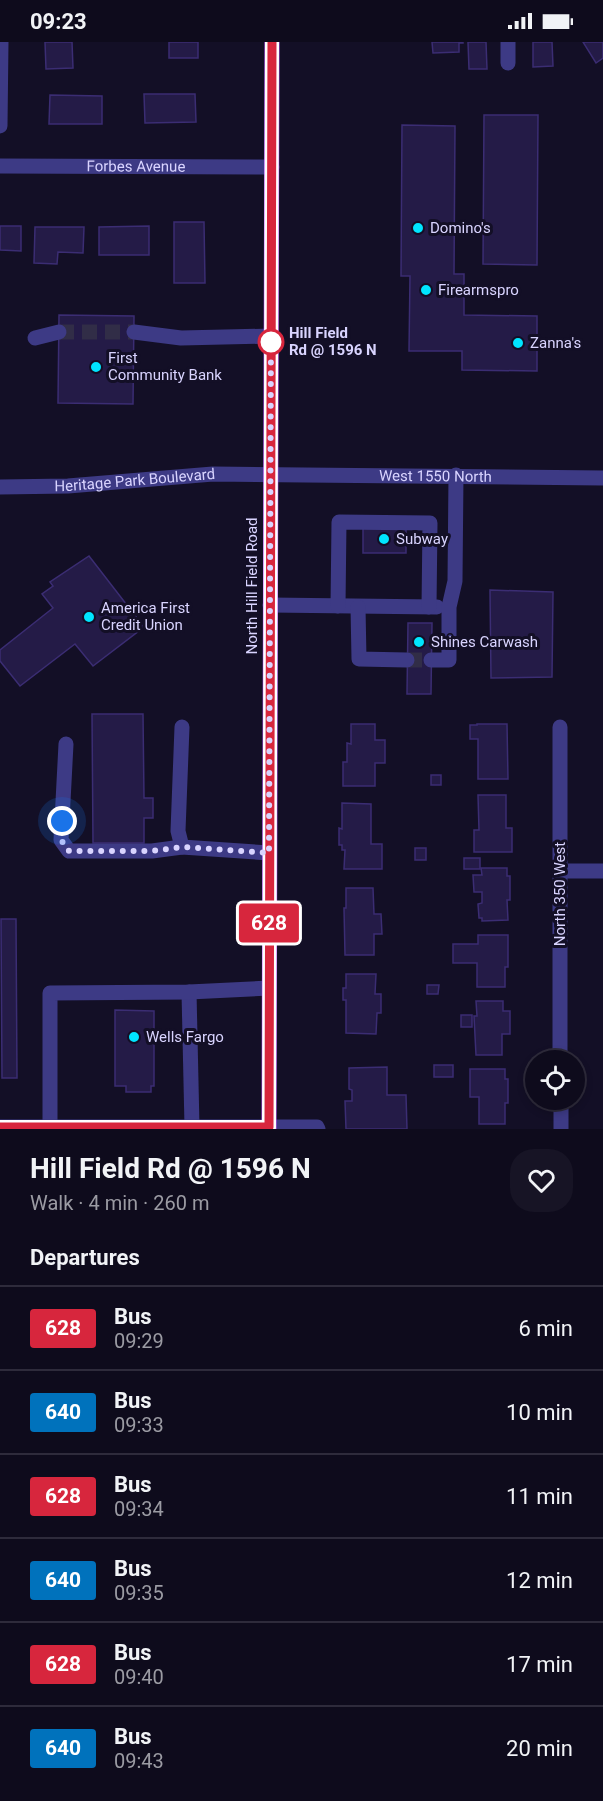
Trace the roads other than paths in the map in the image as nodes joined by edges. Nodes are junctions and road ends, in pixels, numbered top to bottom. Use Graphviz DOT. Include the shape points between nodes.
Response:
graph roads {
  1 [pos="2,42"];
  2 [pos="272,42"];
  3 [pos="508,42"];
  4 [pos="508,63"];
  5 [pos="0,126"];
  6 [pos="0,166"];
  7 [pos="272,167"];
  8 [pos="59,332"];
  9 [pos="134,332"];
  10 [pos="271,336"];
  11 [pos="34,338"];
  12 [pos="270,474"];
  13 [pos="456,475"];
  14 [pos="603,478"];
  15 [pos="0,487"];
  16 [pos="270,605"];
  17 [pos="338,606"];
  18 [pos="358,607"];
  19 [pos="429,607"];
  20 [pos="449,607"];
  21 [pos="407,660"];
  22 [pos="431,660"];
  23 [pos="560,726"];
  24 [pos="183,727"];
  25 [pos="66,744"];
  26 [pos="182,847"];
  27 [pos="269,853"];
  28 [pos="560,872"];
  29 [pos="603,872"];
  30 [pos="269,988"];
  31 [pos="189,992"];
  32 [pos="560,1050"];
  33 [pos="561,1110"];
  34 [pos="0,1127"];
  35 [pos="192,1127"];
  36 [pos="50,1128"];
  37 [pos="269,1128"];
  38 [pos="318,1129"];
  39 [pos="561,1129"];
  1 -- 5 [label="street"];
  2 -- 7 [label="main road, North Hill Field Road"];
  3 -- 4 [label="street"];
  6 -- 7 [label="street, Forbes Avenue"];
  7 -- 10 [label="main road, North Hill Field Road"];
  8 -- 11 [label="street"];
  9 -- 10 [label="street" via="182,338"];
  10 -- 12 [label="main road, North Hill Field Road"];
  12 -- 13 [label="street, West 1550 North"];
  12 -- 15 [label="street, Heritage Park Boulevard"];
  12 -- 16 [label="main road, North Hill Field Road"];
  13 -- 14 [label="street, West 1550 North"];
  13 -- 20 [label="street" via="455,581"];
  16 -- 17 [label="street"];
  16 -- 27 [label="main road, North Hill Field Road"];
  17 -- 18 [label="street"];
  17 -- 19 [label="street" via="339,522 430,523"];
  18 -- 19 [label="street"];
  18 -- 21 [label="street" via="358,659"];
  19 -- 20 [label="street"];
  20 -- 22 [label="street" via="449,660"];
  23 -- 28 [label="street, North 350 West"];
  24 -- 26 [label="street" via="178,831"];
  25 -- 26 [label="street" via="61,840 69,851"];
  26 -- 27 [label="street"];
  27 -- 30 [label="main road, North Hill Field Road"];
  28 -- 29 [label="street"];
  28 -- 32 [label="street, North 350 West"];
  30 -- 31 [label="street"];
  30 -- 37 [label="main road, North Hill Field Road"];
  31 -- 35 [label="street"];
  31 -- 36 [label="street" via="50,993"];
  33 -- 39 [label="street"];
  34 -- 36 [label="street"];
  35 -- 36 [label="street"];
  35 -- 37 [label="street"];
  37 -- 38 [label="street"];
}
